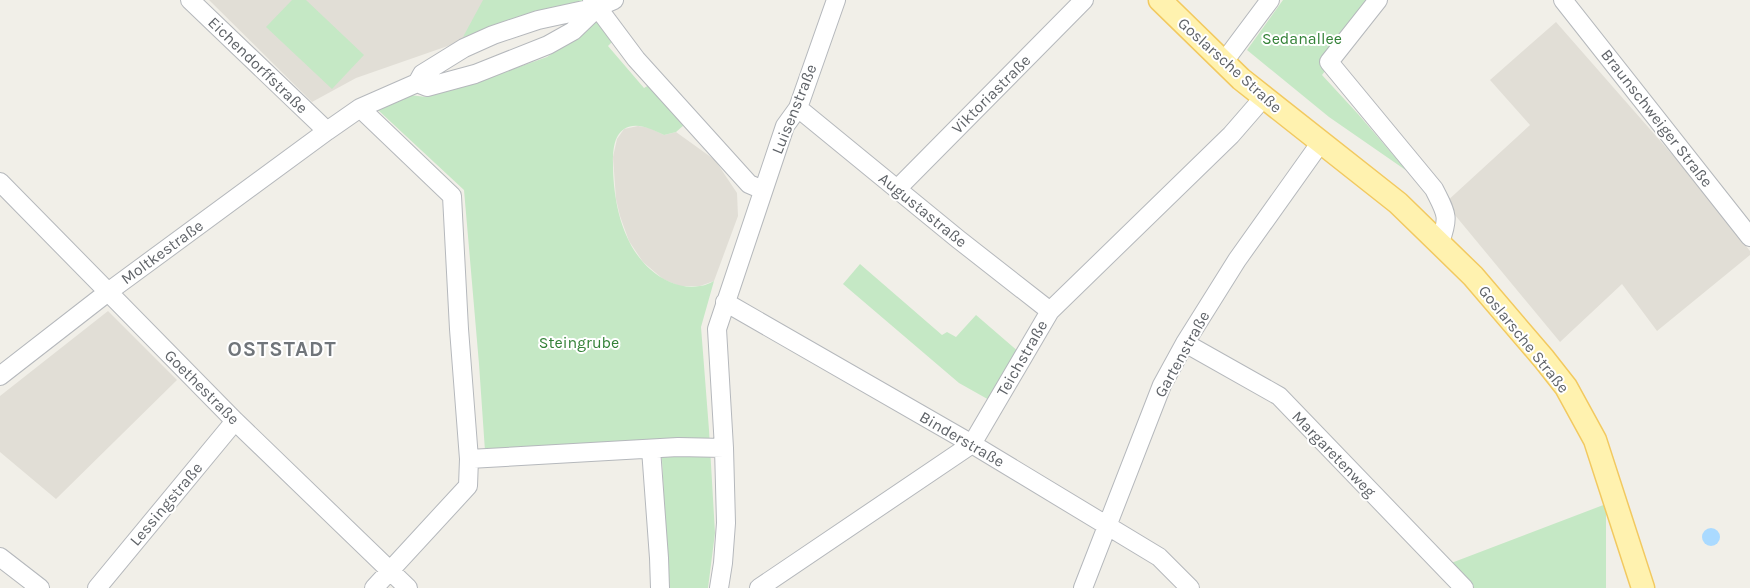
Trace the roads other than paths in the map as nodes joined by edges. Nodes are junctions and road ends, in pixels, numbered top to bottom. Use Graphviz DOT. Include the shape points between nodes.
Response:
graph roads {
  1 [pos="190,0"];
  2 [pos="836,0"];
  3 [pos="1084,0"];
  4 [pos="1160,0"];
  5 [pos="1270,0"];
  6 [pos="1378,0"];
  7 [pos="1563,0"];
  8 [pos="601,2"];
  9 [pos="1223,63"];
  10 [pos="417,83"];
  11 [pos="1264,97"];
  12 [pos="360,108"];
  13 [pos="798,108"];
  14 [pos="327,131"];
  15 [pos="1322,142"];
  16 [pos="0,182"];
  17 [pos="897,189"];
  18 [pos="763,190"];
  19 [pos="1750,237"];
  20 [pos="1440,242"];
  21 [pos="108,292"];
  22 [pos="725,302"];
  23 [pos="1050,311"];
  24 [pos="1185,343"];
  25 [pos="0,376"];
  26 [pos="235,421"];
  27 [pos="972,444"];
  28 [pos="724,448"];
  29 [pos="651,449"];
  30 [pos="469,459"];
  31 [pos="1107,527"];
  32 [pos="0,557"];
  33 [pos="389,570"];
  34 [pos="40,588"];
  35 [pos="97,588"];
  36 [pos="374,588"];
  37 [pos="408,588"];
  38 [pos="660,588"];
  39 [pos="719,588"];
  40 [pos="759,588"];
  41 [pos="1083,588"];
  42 [pos="1190,588"];
  43 [pos="1464,588"];
  44 [pos="1643,588"];
  1 -- 14 [label="street, Eichendorffstraße"];
  2 -- 13 [label="street, Luisenstraße"];
  3 -- 17 [label="street, Viktoriastraße"];
  4 -- 9 [label="main road, Goslarsche Straße"];
  5 -- 9 [label="street"];
  6 -- 20 [label="street" via="1329,62 1434,189 1445,210 1446,224"];
  7 -- 19 [label="street, Braunschweiger Straße"];
  8 -- 10 [label="street" via="493,35 464,48 422,74"];
  8 -- 10 [label="street" via="573,31 548,45 475,74 427,88"];
  8 -- 18 [label="street" via="636,59 750,184"];
  9 -- 11 [label="main road, Goslarsche Straße"];
  10 -- 12 [label="street"];
  11 -- 15 [label="main road, Goslarsche Straße"];
  11 -- 23 [label="street, Teichstraße" via="1231,135"];
  12 -- 14 [label="street"];
  12 -- 30 [label="street" via="452,196"];
  13 -- 17 [label="street, Augustastraße"];
  13 -- 18 [label="street, Luisenstraße" via="785,126"];
  14 -- 21 [label="street, Moltkestraße"];
  15 -- 20 [label="main road, Goslarsche Straße" via="1398,203"];
  15 -- 24 [label="street, Gartenstraße" via="1237,260"];
  16 -- 21 [label="street, Goethestraße"];
  17 -- 23 [label="street, Augustastraße"];
  18 -- 22 [label="street"];
  20 -- 44 [label="main road, Goslarsche Straße" via="1566,387 1595,440"];
  21 -- 25 [label="street, Moltkestraße"];
  21 -- 26 [label="street, Goethestraße"];
  22 -- 27 [label="street, Binderstraße"];
  22 -- 28 [label="street" via="717,330"];
  23 -- 27 [label="street, Teichstraße"];
  24 -- 31 [label="street, Gartenstraße" via="1162,385"];
  24 -- 43 [label="street, Margaretenweg" via="1279,396"];
  26 -- 33 [label="street, Goethestraße"];
  26 -- 35 [label="street, Lessingstraße"];
  27 -- 31 [label="street, Binderstraße"];
  27 -- 40 [label="street, Teichstraße"];
  28 -- 29 [label="street"];
  28 -- 39 [label="street" via="726,523"];
  29 -- 30 [label="street"];
  29 -- 38 [label="street"];
  30 -- 33 [label="street" via="468,486"];
  31 -- 41 [label="street, Gartenstraße"];
  31 -- 42 [label="street, Binderstraße" via="1159,557"];
  32 -- 34 [label="street"];
  33 -- 36 [label="street"];
  33 -- 37 [label="street, Goethestraße"];
}
